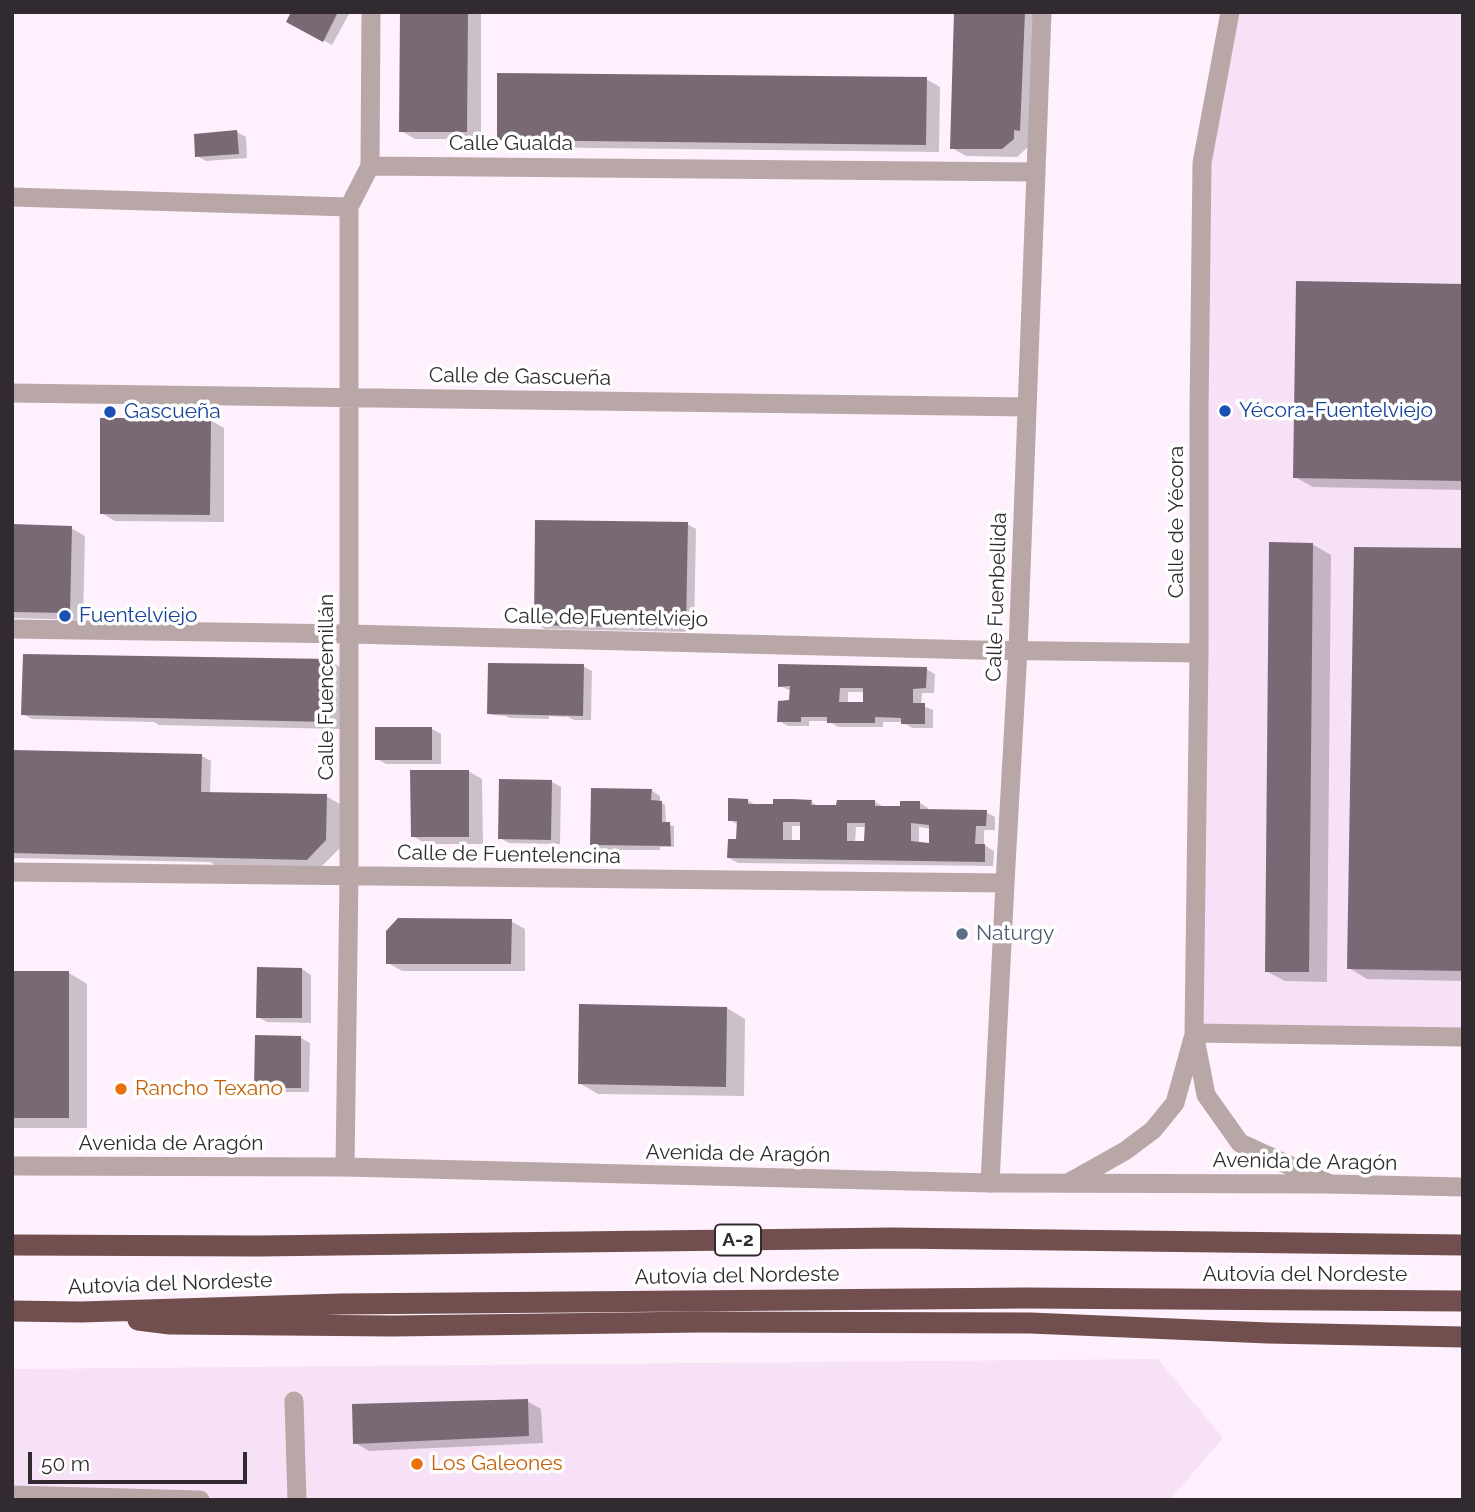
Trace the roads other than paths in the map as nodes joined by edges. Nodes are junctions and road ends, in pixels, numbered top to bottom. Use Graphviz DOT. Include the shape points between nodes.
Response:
graph roads {
  1 [pos="371,12"];
  2 [pos="1042,12"];
  3 [pos="1230,12"];
  4 [pos="370,166"];
  5 [pos="1035,172"];
  6 [pos="12,197"];
  7 [pos="349,207"];
  8 [pos="12,393"];
  9 [pos="349,398"];
  10 [pos="1027,407"];
  11 [pos="12,629"];
  12 [pos="349,634"];
  13 [pos="1018,650"];
  14 [pos="1199,653"];
  15 [pos="12,872"];
  16 [pos="349,876"];
  17 [pos="1005,883"];
  18 [pos="1194,1033"];
  19 [pos="1463,1037"];
  20 [pos="12,1166"];
  21 [pos="345,1167"];
  22 [pos="990,1183"];
  23 [pos="1068,1183"];
  24 [pos="1330,1184"];
  25 [pos="1463,1187"];
  26 [pos="12,1245"];
  27 [pos="1463,1245"];
  28 [pos="1463,1301"];
  29 [pos="12,1311"];
  30 [pos="81,1312"];
  31 [pos="1031,1322"];
  32 [pos="1463,1324"];
  33 [pos="1463,1337"];
  34 [pos="294,1401"];
  35 [pos="15,1496"];
  36 [pos="200,1500"];
  37 [pos="297,1500"];
  1 -- 4 [label="street"];
  2 -- 5 [label="street, Calle Fuenbellida"];
  3 -- 14 [label="street, Calle de Yécora" via="1202,163"];
  4 -- 5 [label="street, Calle Gualda"];
  4 -- 7 [label="street"];
  5 -- 10 [label="street, Calle Fuenbellida"];
  6 -- 7 [label="street"];
  7 -- 9 [label="street, Calle Fuencemillán"];
  8 -- 9 [label="street, Calle de Gascueña"];
  9 -- 10 [label="street, Calle de Gascueña"];
  9 -- 12 [label="street, Calle Fuencemillán"];
  10 -- 13 [label="street, Calle Fuenbellida"];
  11 -- 12 [label="street, Calle de Fuentelviejo"];
  12 -- 13 [label="street, Calle de Fuentelviejo"];
  12 -- 16 [label="street, Calle Fuencemillán"];
  13 -- 14 [label="street, Calle de Fuentelviejo"];
  13 -- 17 [label="street, Calle Fuenbellida"];
  14 -- 18 [label="street, Calle de Yécora"];
  15 -- 16 [label="street, Calle de Fuentelencina"];
  16 -- 17 [label="street, Calle de Fuentelencina"];
  16 -- 21 [label="street, Calle Fuencemillán"];
  17 -- 22 [label="street, Calle Fuenbellida"];
  18 -- 19 [label="street"];
  18 -- 23 [label="street, Calle de Yécora" via="1175,1104 1153,1130 1125,1151"];
  18 -- 24 [label="street, Calle de Yécora" via="1206,1095 1240,1143"];
  20 -- 21 [label="street, Avenida de Aragón"];
  21 -- 22 [label="street, Avenida de Aragón"];
  22 -- 23 [label="street, Avenida de Aragón"];
  23 -- 24 [label="street, Avenida de Aragón"];
  24 -- 25 [label="street, Avenida de Aragón"];
  26 -- 27 [label="highway, Autovía del Nordeste / A-2" via="893,1238"];
  28 -- 30 [label="highway, Autovía del Nordeste" via="1012,1298 328,1304"];
  29 -- 30 [label="highway, Autovía del Nordeste"];
  30 -- 31 [label="highway" via="170,1324"];
  31 -- 32 [label="highway"];
  31 -- 33 [label="highway"];
  34 -- 37 [label="street"];
  35 -- 36 [label="street"];
}
